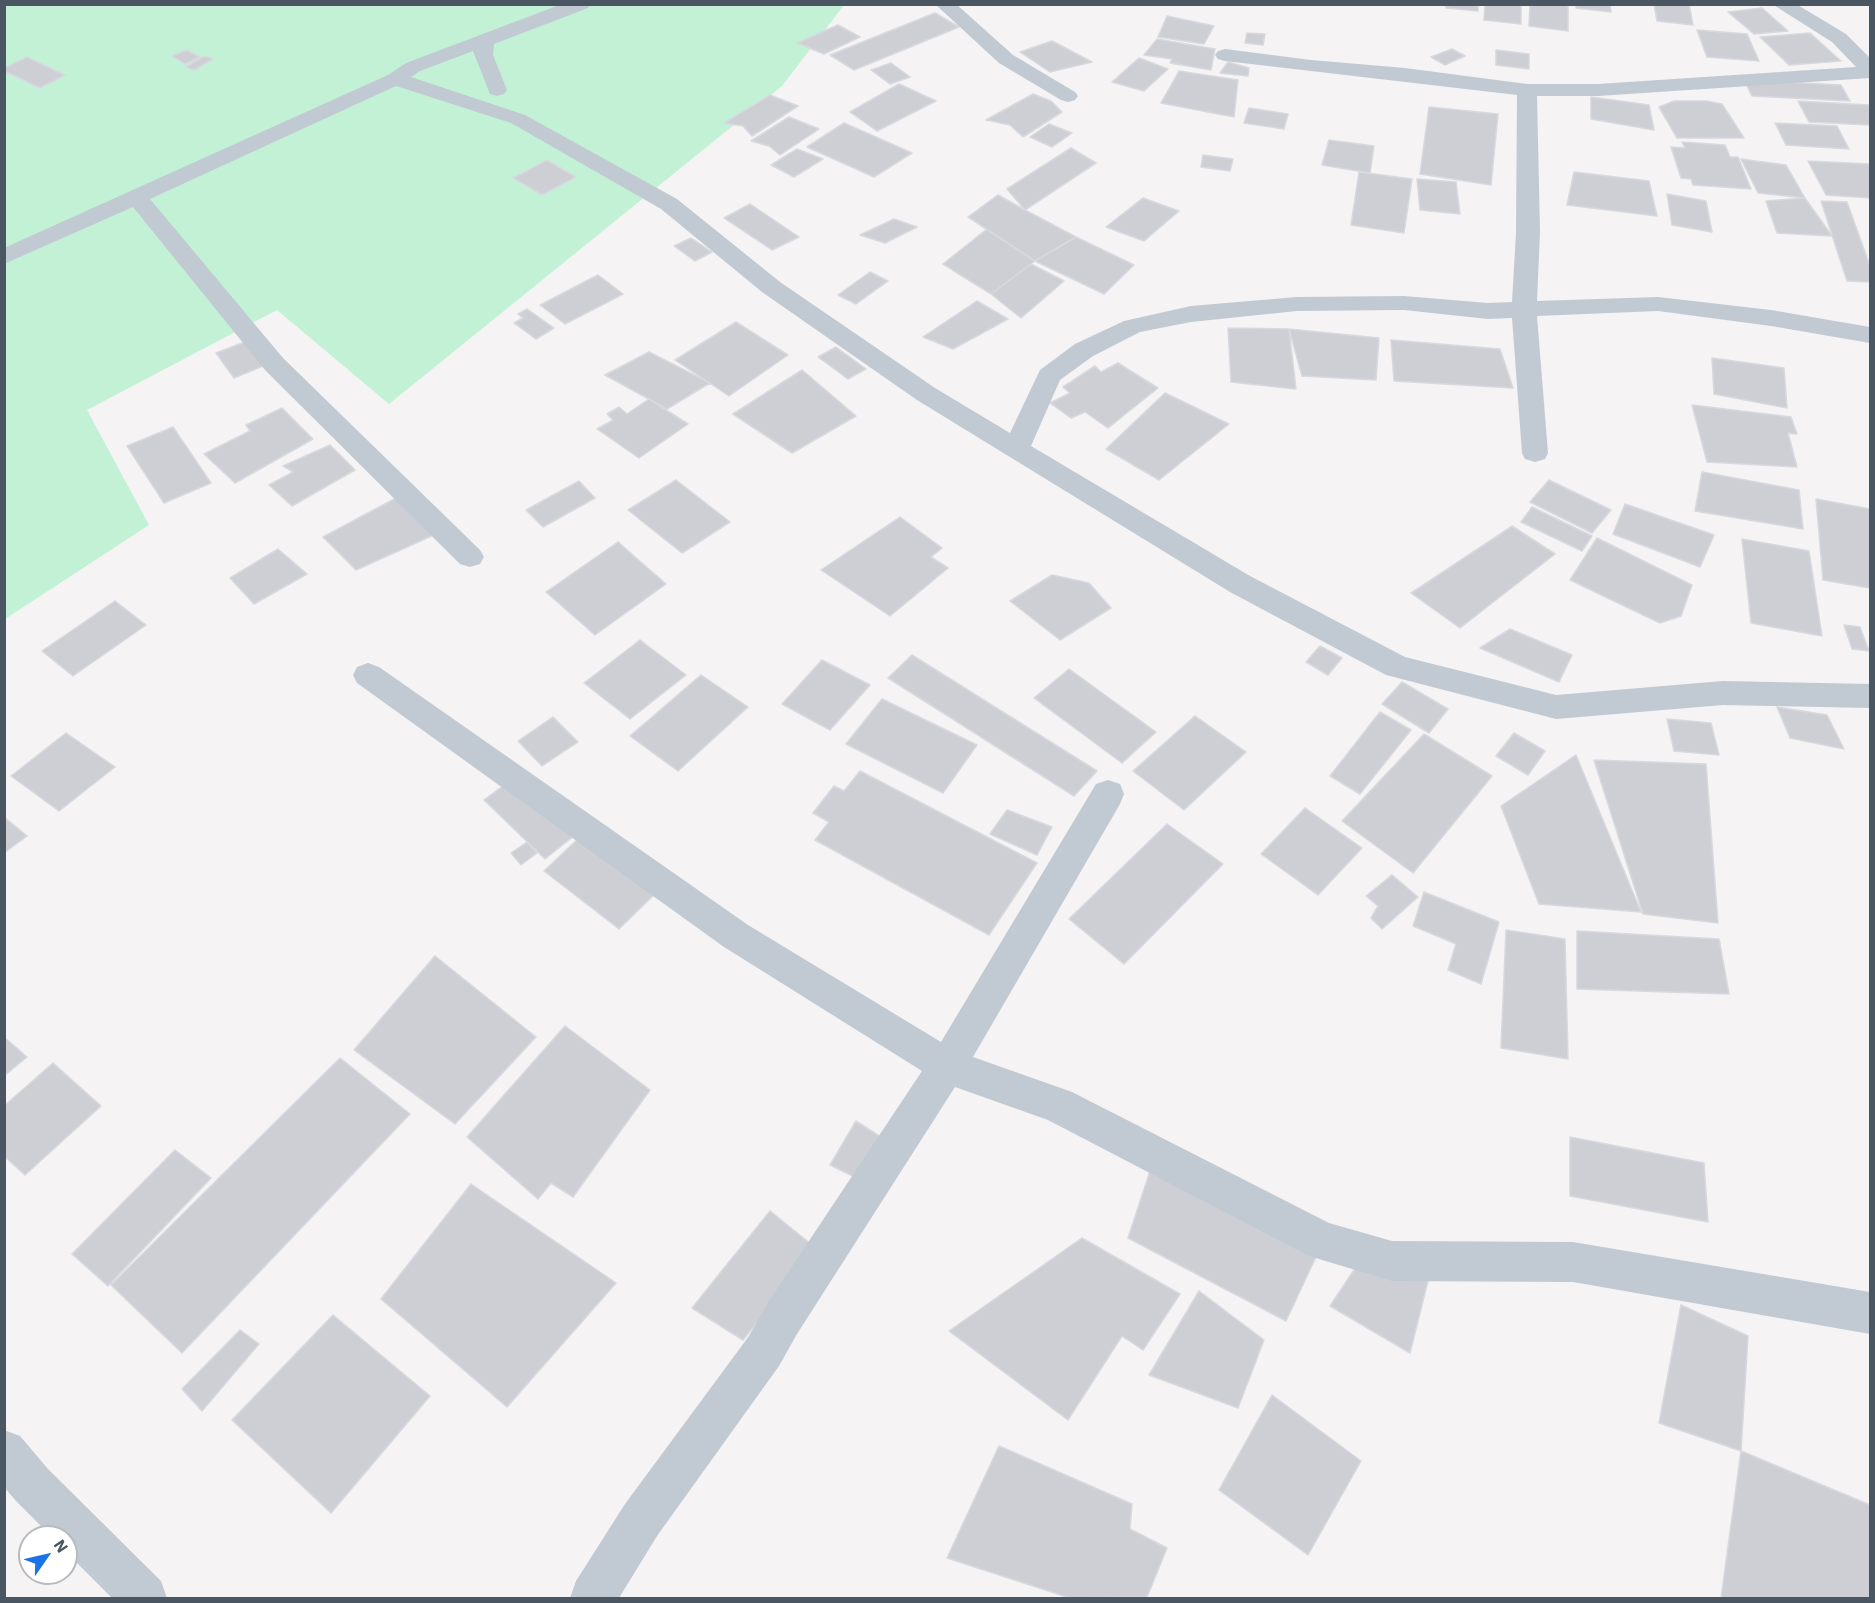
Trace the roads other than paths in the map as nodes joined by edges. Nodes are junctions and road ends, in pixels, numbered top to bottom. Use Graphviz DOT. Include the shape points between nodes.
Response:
graph roads {
  1 [pos="581,4"];
  2 [pos="944,4"];
  3 [pos="1780,4"];
  4 [pos="484,40"];
  5 [pos="1225,55"];
  6 [pos="413,67"];
  7 [pos="1870,70"];
  8 [pos="453,74"];
  9 [pos="395,79"];
  10 [pos="475,82"];
  11 [pos="497,90"];
  12 [pos="1527,90"];
  13 [pos="1068,96"];
  14 [pos="518,119"];
  15 [pos="136,196"];
  16 [pos="4,257"];
  17 [pos="1524,308"];
  18 [pos="1870,335"];
  19 [pos="1017,448"];
  20 [pos="1535,453"];
  21 [pos="470,557"];
  22 [pos="368,675"];
  23 [pos="1870,696"];
  24 [pos="1108,794"];
  25 [pos="947,1066"];
  26 [pos="1870,1313"];
  27 [pos="4,1452"];
  28 [pos="144,1599"];
  29 [pos="593,1599"];
  1 -- 4 [label="street" via="521,17"];
  2 -- 13 [label="street" via="1006,59"];
  3 -- 7 [label="street" via="1839,38"];
  4 -- 6 [label="street"];
  4 -- 11 [label="street" via="483,55"];
  5 -- 12 [label="street"];
  6 -- 8 [label="street"];
  6 -- 9 [label="street"];
  7 -- 12 [label="street" via="1598,90"];
  9 -- 14 [label="street"];
  9 -- 15 [label="street"];
  10 -- 11 [label="street"];
  11 -- 14 [label="street"];
  12 -- 17 [label="street"];
  14 -- 19 [label="street" via="669,204 771,287 926,394"];
  15 -- 16 [label="street"];
  15 -- 21 [label="street" via="274,364"];
  17 -- 18 [label="street" via="1659,304"];
  17 -- 19 [label="street" via="1488,311 1404,303 1297,304 1191,314 1133,326 1084,350 1049,376"];
  17 -- 20 [label="street"];
  19 -- 23 [label="street" via="1240,584 1397,667 1556,707 1723,693"];
  22 -- 25 [label="street" via="736,936"];
  24 -- 25 [label="street"];
  25 -- 26 [label="street" via="1058,1105 1323,1242 1392,1261 1574,1262"];
  25 -- 29 [label="street" via="764,1351 641,1520"];
  27 -- 28 [label="street"];
}
